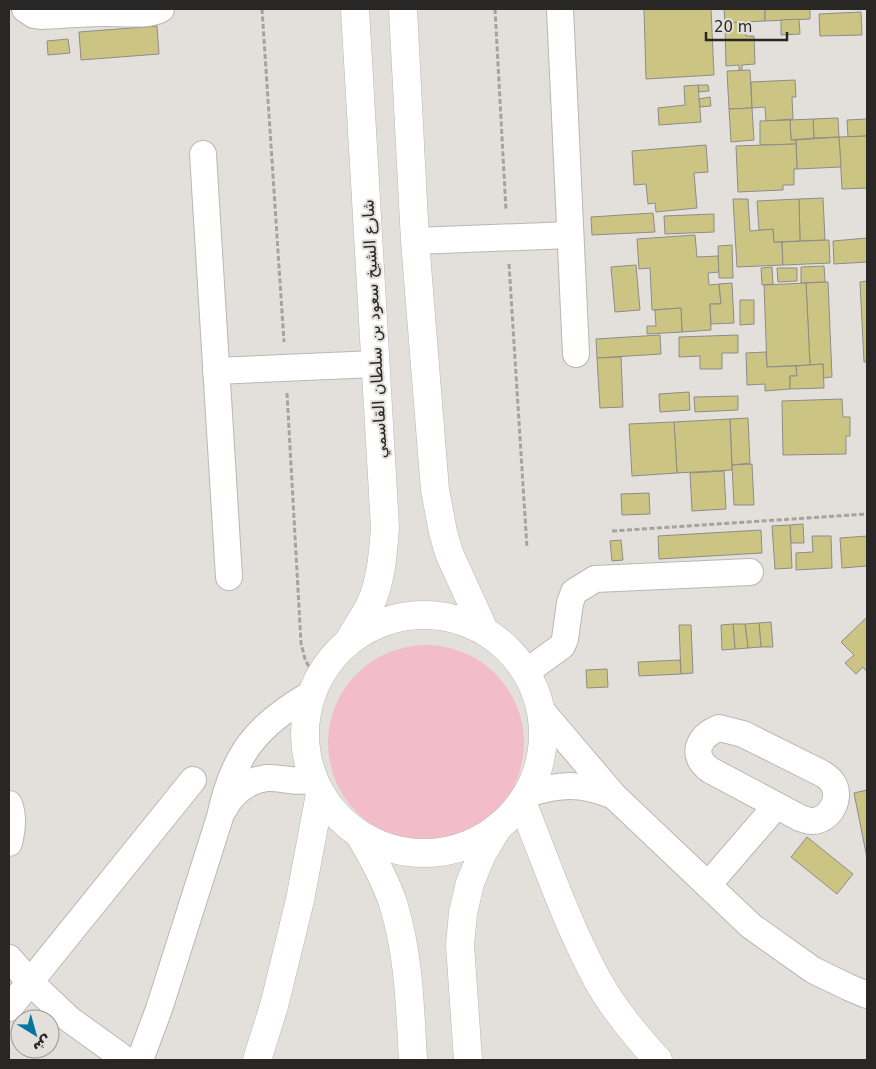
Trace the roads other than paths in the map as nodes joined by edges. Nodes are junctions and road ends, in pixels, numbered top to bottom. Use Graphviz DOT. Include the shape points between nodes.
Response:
graph roads {
  1 [pos="25,9"];
  2 [pos="160,9"];
  3 [pos="356,9"];
  4 [pos="403,9"];
  5 [pos="560,9"];
  6 [pos="105,11"];
  7 [pos="203,154"];
  8 [pos="570,235"];
  9 [pos="415,241"];
  10 [pos="576,354"];
  11 [pos="375,364"];
  12 [pos="216,371"];
  13 [pos="750,572"];
  14 [pos="229,577"];
  15 [pos="484,630"];
  16 [pos="348,642"];
  17 [pos="526,672"];
  18 [pos="311,694"];
  19 [pos="541,710"];
  20 [pos="194,780"];
  21 [pos="317,787"];
  22 [pos="614,796"];
  23 [pos="524,798"];
  24 [pos="9,804"];
  25 [pos="776,806"];
  26 [pos="220,816"];
  27 [pos="498,826"];
  28 [pos="358,834"];
  29 [pos="9,843"];
  30 [pos="708,885"];
  31 [pos="9,958"];
  32 [pos="29,981"];
  33 [pos="867,995"];
  34 [pos="9,1008"];
  35 [pos="126,1060"];
  36 [pos="140,1060"];
  37 [pos="256,1060"];
  38 [pos="413,1060"];
  39 [pos="468,1060"];
  40 [pos="658,1060"];
  1 -- 6 [label="street" via="41,16"];
  2 -- 6 [label="street" via="148,13"];
  3 -- 11 [label="main road, شارع الشيخ سعود بن سلطان القاسمي"];
  4 -- 9 [label="main road"];
  5 -- 8 [label="street"];
  7 -- 12 [label="street"];
  8 -- 9 [label="street"];
  8 -- 10 [label="street"];
  9 -- 15 [label="main road" via="438,511 449,553"];
  11 -- 12 [label="street"];
  11 -- 16 [label="main road, شارع الشيخ سعود بن سلطان القاسمي" via="384,499 383,553 370,604"];
  12 -- 14 [label="street"];
  13 -- 17 [label="street" via="595,579 574,592 562,646"];
  15 -- 16 [label="main road" via="450,618 414,615 379,623"];
  15 -- 17 [label="main road" via="508,649"];
  16 -- 18 [label="main road" via="330,660"];
  17 -- 19 [label="main road"];
  18 -- 21 [label="main road" via="304,737 306,758"];
  18 -- 26 [label="street" via="281,712 250,743 232,774"];
  19 -- 22 [label="street"];
  19 -- 23 [label="main road" via="543,739 538,768"];
  20 -- 32 [label="street"];
  21 -- 26 [label="street" via="266,778 251,782 227,802"];
  21 -- 28 [label="main road" via="337,816"];
  21 -- 37 [label="main road" via="300,900 274,1006"];
  22 -- 23 [label="street" via="593,788 570,785 548,788"];
  22 -- 30 [label="street"];
  23 -- 27 [label="main road"];
  23 -- 40 [label="main road" via="571,926 599,982 634,1034"];
  24 -- 29 [label="street" via="12,828"];
  25 -- 25 [label="street" via="812,821 825,817 834,808 837,795 833,782 823,774 743,734 719,728 708,732 700,742 698,753 702,764"];
  25 -- 30 [label="street"];
  26 -- 36 [label="street"];
  27 -- 28 [label="main road" via="464,845 445,851 415,853 386,847"];
  27 -- 39 [label="main road" via="470,883 463,914 460,945"];
  28 -- 38 [label="main road" via="378,867 402,938 408,976"];
  30 -- 33 [label="street" via="751,926 806,965"];
  31 -- 32 [label="street"];
  32 -- 34 [label="street"];
  32 -- 35 [label="street" via="69,1019"];
}
